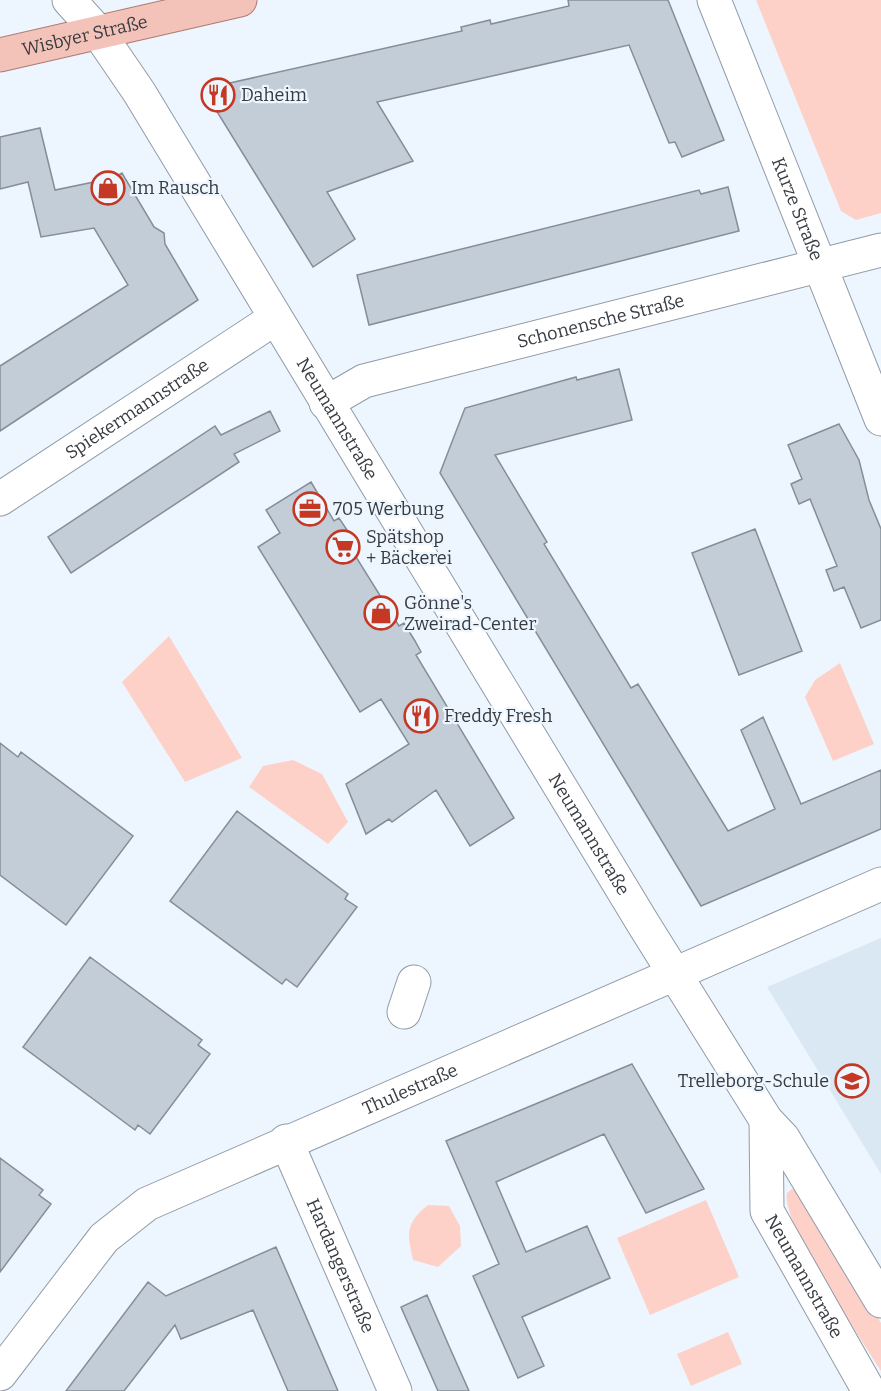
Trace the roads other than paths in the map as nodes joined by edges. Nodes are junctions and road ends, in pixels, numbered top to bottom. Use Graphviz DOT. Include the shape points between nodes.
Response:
graph roads {
  1 [pos="69,0"];
  2 [pos="240,0"];
  3 [pos="714,0"];
  4 [pos="98,32"];
  5 [pos="0,55"];
  6 [pos="881,250"];
  7 [pos="819,266"];
  8 [pos="274,319"];
  9 [pos="326,403"];
  10 [pos="881,419"];
  11 [pos="0,499"];
  12 [pos="881,884"];
  13 [pos="675,973"];
  14 [pos="766,1120"];
  15 [pos="286,1141"];
  16 [pos="881,1301"];
  17 [pos="0,1374"];
  18 [pos="395,1391"];
  19 [pos="869,1391"];
  1 -- 4 [label="street, Neumannstraße"];
  2 -- 4 [label="main road, Wisbyer Straße"];
  3 -- 7 [label="street, Kurze Straße"];
  4 -- 5 [label="main road, Wisbyer Straße"];
  4 -- 8 [label="street, Neumannstraße" via="139,92"];
  6 -- 7 [label="street, Schonensche Straße"];
  7 -- 9 [label="street, Schonensche Straße" via="364,381"];
  7 -- 10 [label="street, Kurze Straße"];
  8 -- 9 [label="street, Neumannstraße"];
  8 -- 11 [label="street, Spiekermannstraße"];
  9 -- 13 [label="street, Neumannstraße"];
  12 -- 13 [label="street, Thulestraße"];
  13 -- 14 [label="street, Neumannstraße"];
  13 -- 15 [label="street, Thulestraße"];
  14 -- 16 [label="street, Neumannstraße" via="783,1138"];
  14 -- 19 [label="street, Neumannstraße" via="767,1211"];
  15 -- 17 [label="street, Thulestraße" via="165,1194 116,1226"];
  15 -- 18 [label="street, Hardangerstraße"];
}
